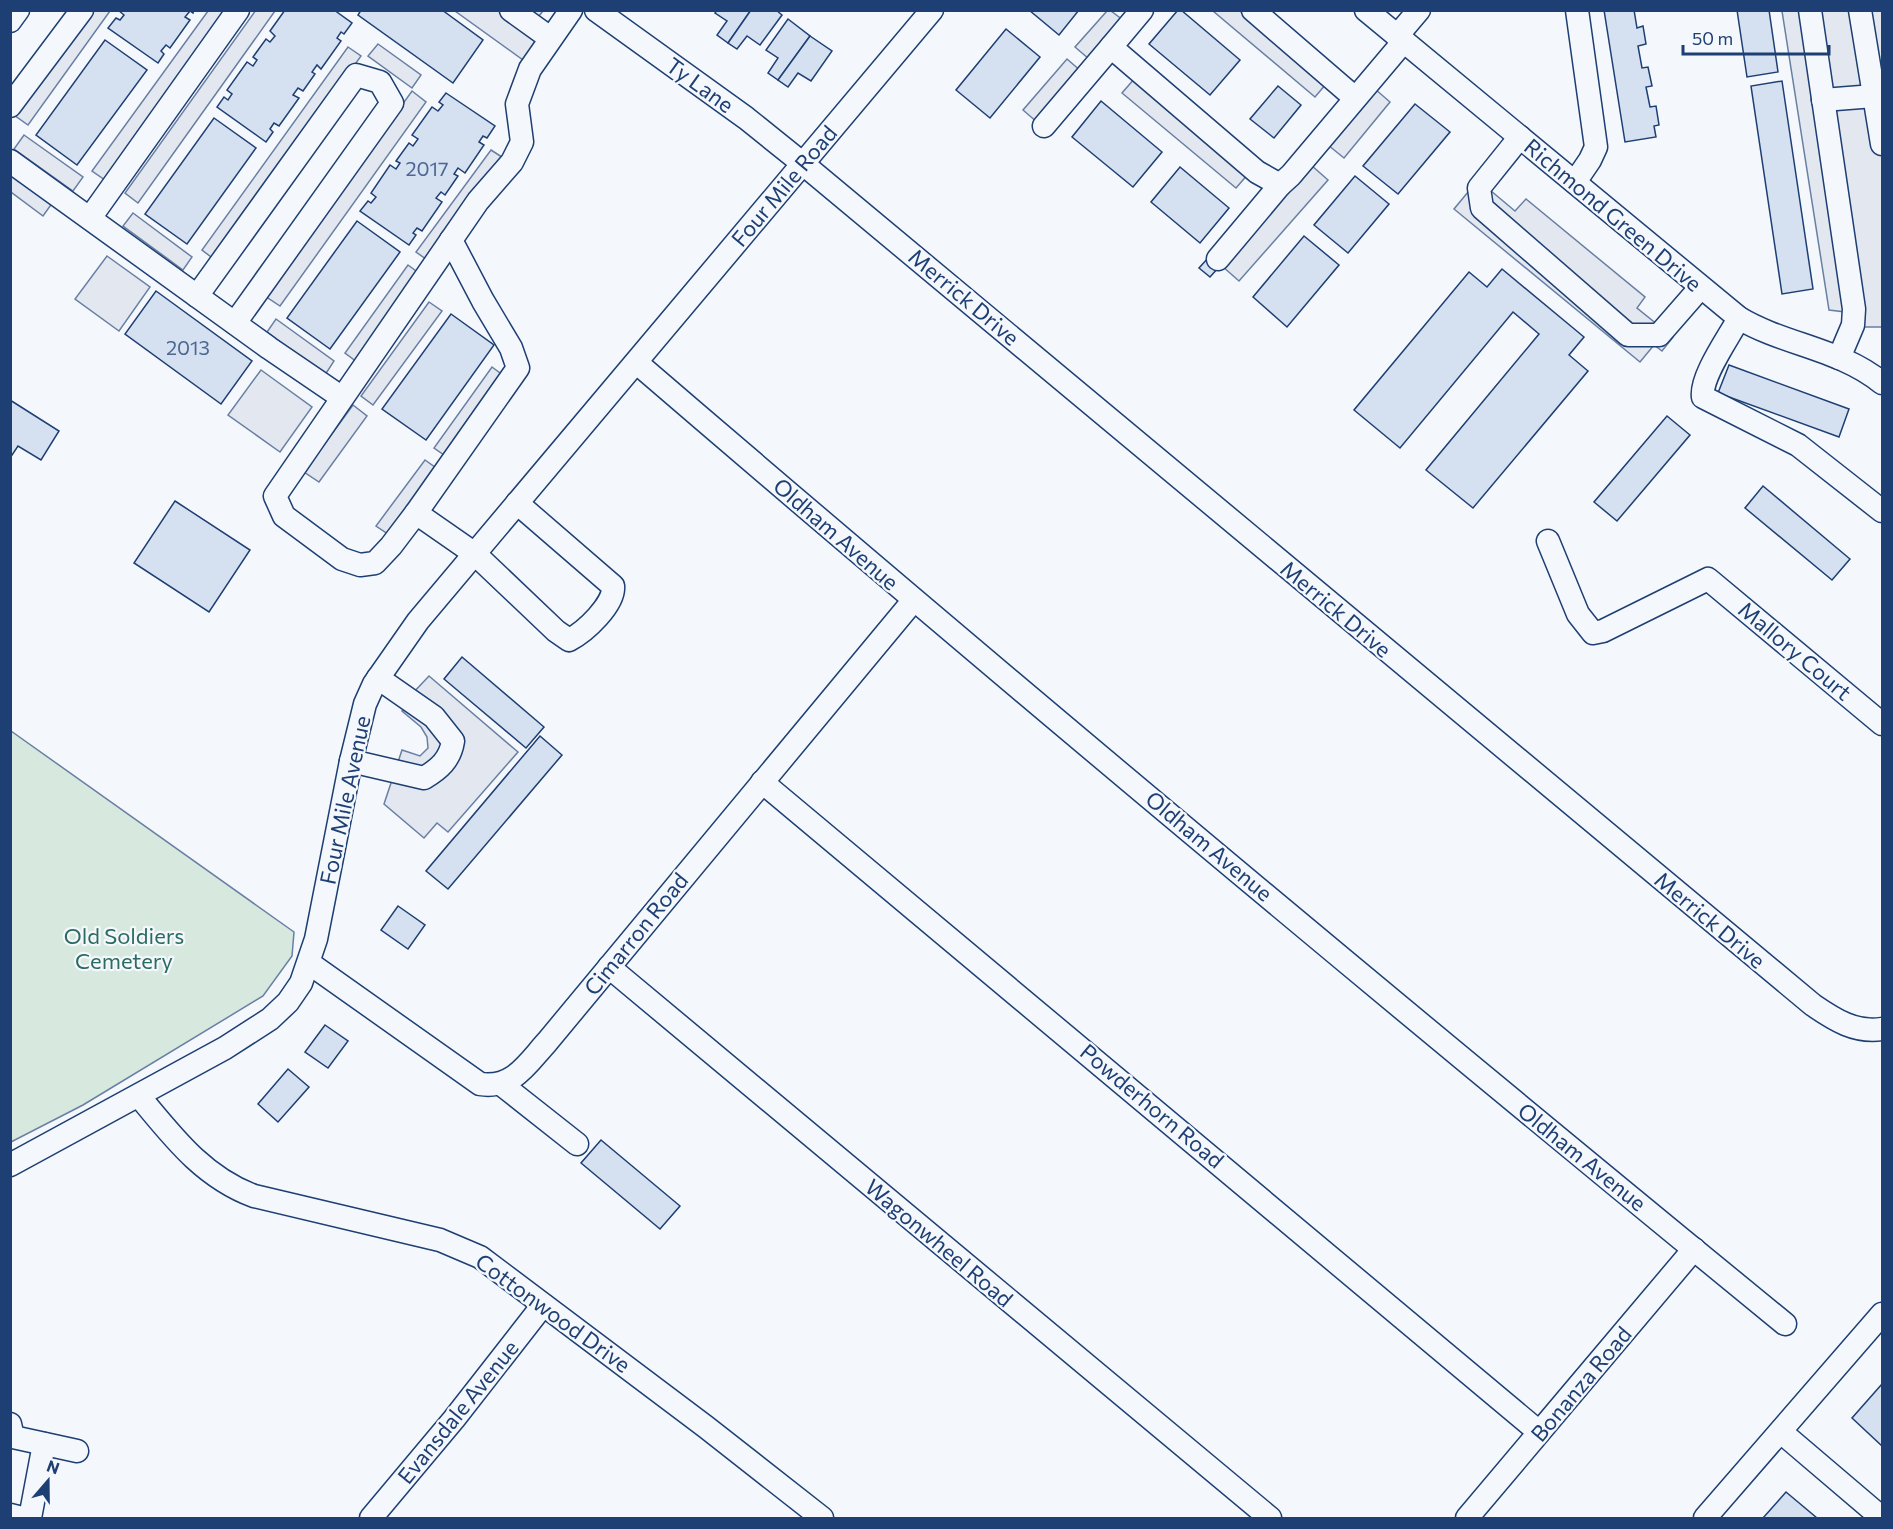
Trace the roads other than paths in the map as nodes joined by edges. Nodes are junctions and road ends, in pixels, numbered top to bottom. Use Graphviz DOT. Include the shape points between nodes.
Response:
graph roads {
  1 [pos="18,10"];
  2 [pos="82,10"];
  3 [pos="238,10"];
  4 [pos="511,10"];
  5 [pos="571,10"];
  6 [pos="596,10"];
  7 [pos="932,10"];
  8 [pos="1142,10"];
  9 [pos="1253,10"];
  10 [pos="1366,10"];
  11 [pos="1419,10"];
  12 [pos="1577,10"];
  13 [pos="1810,10"];
  14 [pos="1860,10"];
  15 [pos="10,21"];
  16 [pos="550,38"];
  17 [pos="1400,38"];
  18 [pos="1111,47"];
  19 [pos="1874,96"];
  20 [pos="1355,98"];
  21 [pos="1823,100"];
  22 [pos="10,106"];
  23 [pos="1044,126"];
  24 [pos="1520,137"];
  25 [pos="1882,144"];
  26 [pos="10,161"];
  27 [pos="802,163"];
  28 [pos="1575,182"];
  29 [pos="1280,185"];
  30 [pos="90,218"];
  31 [pos="451,240"];
  32 [pos="1218,258"];
  33 [pos="1700,288"];
  34 [pos="197,296"];
  35 [pos="1739,318"];
  36 [pos="235,323"];
  37 [pos="1839,358"];
  38 [pos="637,363"];
  39 [pos="1882,383"];
  40 [pos="341,397"];
  41 [pos="517,504"];
  42 [pos="1882,512"];
  43 [pos="416,513"];
  44 [pos="1548,541"];
  45 [pos="475,554"];
  46 [pos="913,601"];
  47 [pos="378,678"];
  48 [pos="1882,724"];
  49 [pos="351,761"];
  50 [pos="762,782"];
  51 [pos="309,963"];
  52 [pos="609,967"];
  53 [pos="1882,1029"];
  54 [pos="501,1084"];
  55 [pos="139,1096"];
  56 [pos="578,1144"];
  57 [pos="10,1165"];
  58 [pos="1694,1249"];
  59 [pos="543,1305"];
  60 [pos="1882,1314"];
  61 [pos="1785,1324"];
  62 [pos="10,1424"];
  63 [pos="1539,1432"];
  64 [pos="1781,1432"];
  65 [pos="44,1444"];
  66 [pos="77,1451"];
  67 [pos="10,1515"];
  68 [pos="22,1518"];
  69 [pos="30,1518"];
  70 [pos="371,1518"];
  71 [pos="822,1518"];
  72 [pos="1270,1518"];
  73 [pos="1467,1518"];
  74 [pos="1705,1518"];
  75 [pos="1882,1518"];
  1 -- 15 [label="street"];
  2 -- 22 [label="street"];
  3 -- 30 [label="street"];
  4 -- 16 [label="street"];
  5 -- 16 [label="street"];
  6 -- 27 [label="street, Ty Lane"];
  7 -- 27 [label="street, Four Mile Road"];
  8 -- 18 [label="street"];
  9 -- 20 [label="street"];
  10 -- 17 [label="street, Richmond Green Drive"];
  11 -- 17 [label="street"];
  12 -- 28 [label="street" via="1596,147"];
  13 -- 21 [label="street"];
  14 -- 19 [label="street"];
  16 -- 31 [label="street" via="530,69 517,104 522,142"];
  17 -- 20 [label="street"];
  17 -- 24 [label="street, Richmond Green Drive"];
  18 -- 23 [label="street"];
  18 -- 29 [label="street" via="1257,172"];
  19 -- 21 [label="street"];
  19 -- 25 [label="street"];
  20 -- 29 [label="street"];
  21 -- 37 [label="street" via="1854,309"];
  24 -- 28 [label="street, Richmond Green Drive"];
  24 -- 33 [label="street" via="1479,188 1482,208 1628,335 1659,335"];
  26 -- 30 [label="street"];
  27 -- 38 [label="street, Four Mile Road"];
  27 -- 53 [label="street, Merrick Drive" via="1813,1005 1852,1027"];
  28 -- 33 [label="street, Richmond Green Drive"];
  29 -- 32 [label="street"];
  30 -- 34 [label="street"];
  31 -- 40 [label="street"];
  31 -- 43 [label="street" via="511,348 518,368"];
  33 -- 35 [label="street, Richmond Green Drive"];
  34 -- 36 [label="street"];
  34 -- 36 [label="street" via="356,75 380,82 392,103"];
  35 -- 37 [label="street, Richmond Green Drive" via="1770,335"];
  35 -- 42 [label="street" via="1708,375 1703,397 1798,445"];
  36 -- 40 [label="street"];
  37 -- 39 [label="street, Richmond Green Drive"];
  38 -- 41 [label="street, Four Mile Avenue"];
  38 -- 46 [label="street, Oldham Avenue"];
  40 -- 43 [label="street" via="275,496 284,516 342,558 360,566 375,563"];
  41 -- 45 [label="street, Four Mile Avenue"];
  41 -- 45 [label="street" via="613,586 611,600 570,640 555,631"];
  43 -- 45 [label="street"];
  44 -- 48 [label="street, Mallory Court" via="1578,614 1593,633 1708,579"];
  45 -- 47 [label="street, Four Mile Avenue" via="418,621"];
  46 -- 50 [label="street, Cimarron Road"];
  46 -- 58 [label="street, Oldham Avenue"];
  47 -- 49 [label="street, Four Mile Avenue" via="365,704"];
  47 -- 49 [label="street" via="434,717 453,741 451,754 439,769 424,778"];
  49 -- 51 [label="street, Four Mile Avenue"];
  50 -- 52 [label="street, Cimarron Road"];
  50 -- 63 [label="street, Powderhorn Road"];
  51 -- 54 [label="street" via="468,1077 480,1084"];
  51 -- 55 [label="street, Four Mile Avenue" via="302,983 270,1019"];
  52 -- 54 [label="street, Cimarron Road" via="520,1071"];
  52 -- 72 [label="street, Wagonwheel Road"];
  54 -- 56 [label="street"];
  55 -- 57 [label="street, Four Mile Avenue"];
  55 -- 59 [label="street, Cottonwood Drive" via="202,1167 235,1189 460,1247"];
  58 -- 61 [label="street, Oldham Avenue"];
  58 -- 63 [label="street, Bonanza Road"];
  59 -- 70 [label="street, Evansdale Avenue" via="440,1438"];
  59 -- 71 [label="street, Cottonwood Drive"];
  60 -- 64 [label="street"];
  62 -- 65 [label="street" via="13,1437"];
  63 -- 73 [label="street, Bonanza Road"];
  64 -- 74 [label="street"];
  64 -- 75 [label="street"];
  65 -- 66 [label="street"];
  65 -- 69 [label="street"];
  67 -- 68 [label="street"];
}
